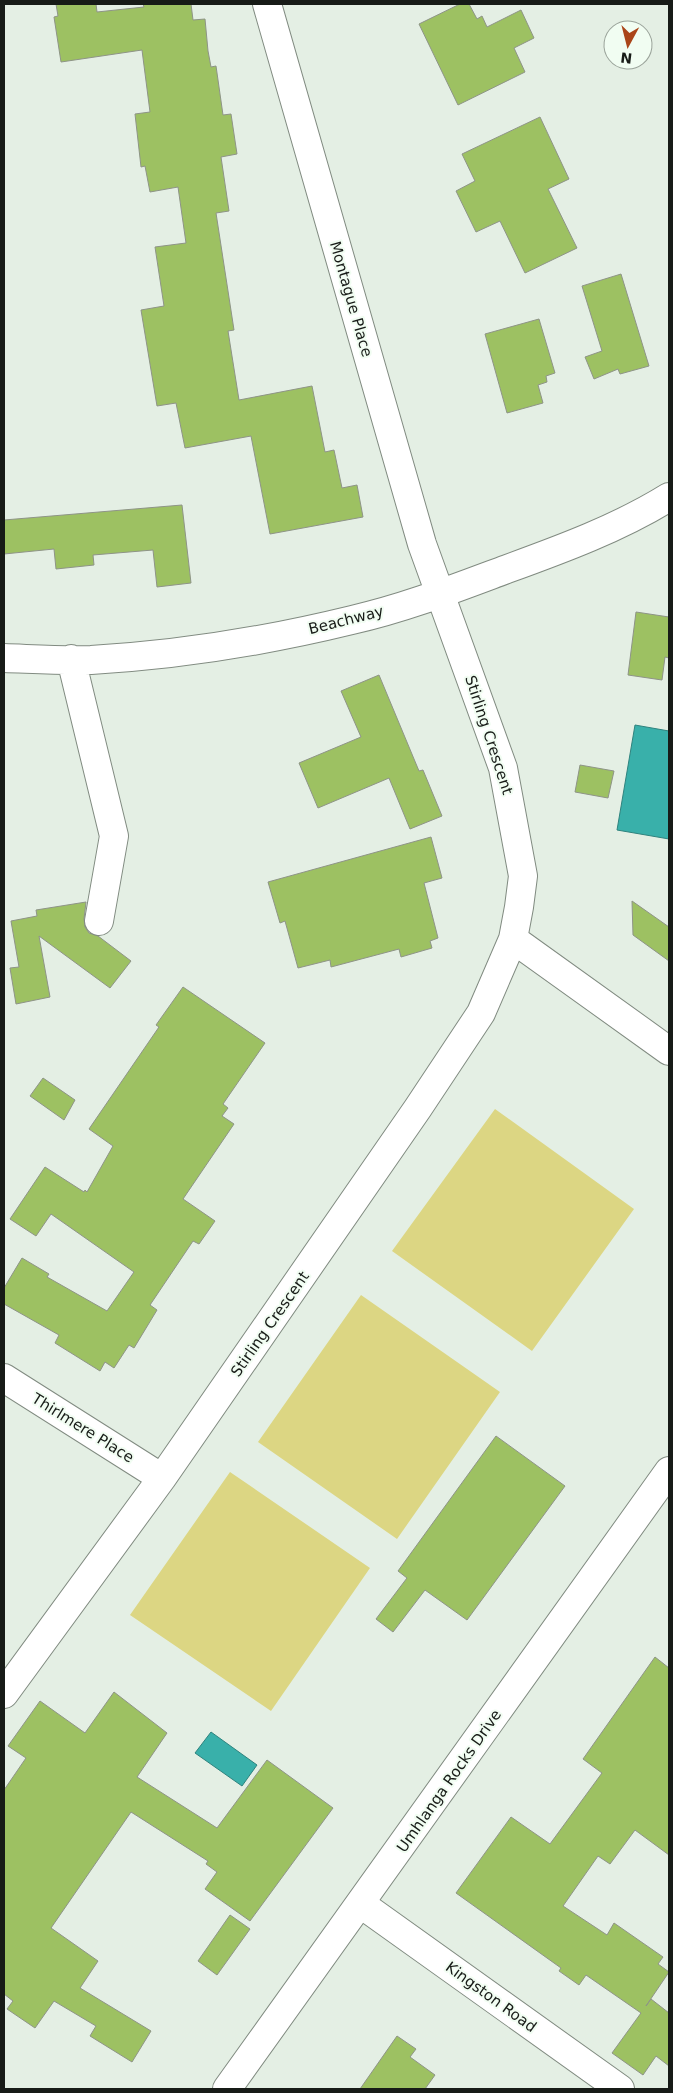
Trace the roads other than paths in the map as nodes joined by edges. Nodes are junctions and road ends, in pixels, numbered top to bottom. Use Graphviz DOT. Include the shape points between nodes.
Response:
graph roads {
  1 [pos="267,4"];
  2 [pos="669,497"];
  3 [pos="439,594"];
  4 [pos="4,658"];
  5 [pos="71,659"];
  6 [pos="100,921"];
  7 [pos="513,939"];
  8 [pos="669,1051"];
  9 [pos="4,1378"];
  10 [pos="669,1471"];
  11 [pos="162,1478"];
  12 [pos="4,1694"];
  13 [pos="361,1904"];
  14 [pos="227,2089"];
  15 [pos="620,2089"];
  1 -- 3 [label="street, Montague Place"];
  2 -- 3 [label="street, Beachway" via="601,532"];
  3 -- 5 [label="street, Beachway" via="354,620 250,642 172,653"];
  3 -- 7 [label="street, Stirling Crescent" via="503,768 513,814 523,876"];
  4 -- 5 [label="street, Beachway"];
  5 -- 6 [label="street" via="114,836"];
  7 -- 8 [label="street"];
  7 -- 11 [label="street, Stirling Crescent" via="481,1013"];
  9 -- 11 [label="street, Thirlmere Place"];
  10 -- 13 [label="street, Umhlanga Rocks Drive"];
  11 -- 12 [label="street, Stirling Crescent"];
  13 -- 14 [label="street, Umhlanga Rocks Drive"];
  13 -- 15 [label="street, Kingston Road"];
}
